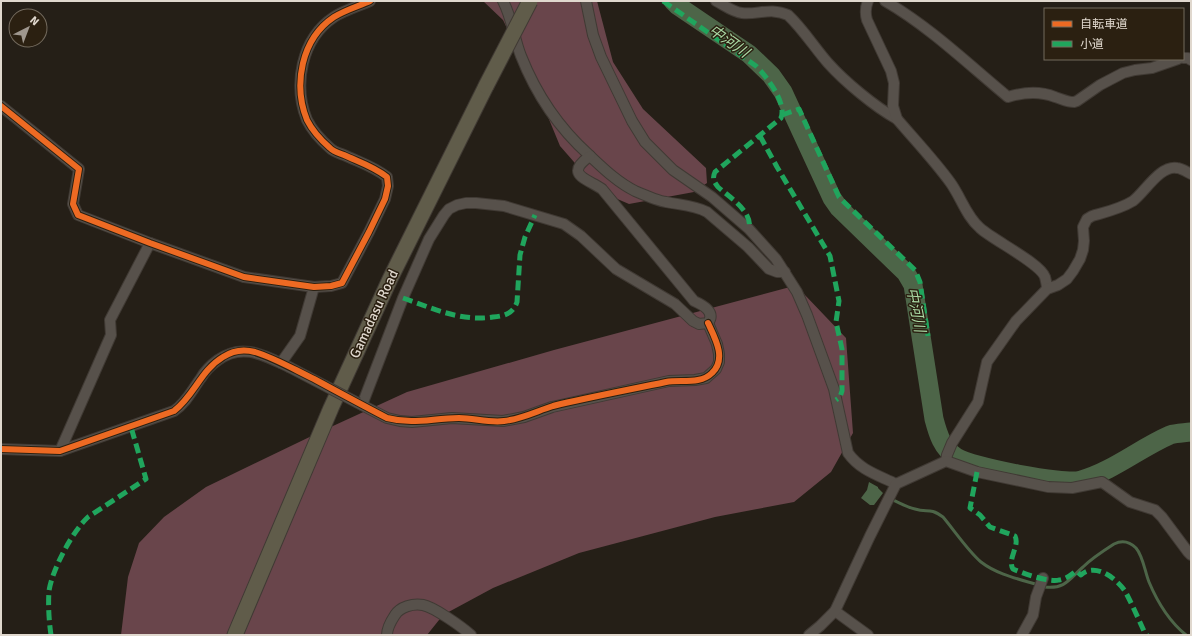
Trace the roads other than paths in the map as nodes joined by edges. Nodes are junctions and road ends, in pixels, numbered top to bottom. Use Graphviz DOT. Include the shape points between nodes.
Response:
graph roads {
  1 [pos="370,1"];
  2 [pos="503,1"];
  3 [pos="530,1"];
  4 [pos="586,1"];
  5 [pos="716,1"];
  6 [pos="868,1"];
  7 [pos="885,1"];
  8 [pos="1175,60"];
  9 [pos="1,106"];
  10 [pos="897,119"];
  11 [pos="590,156"];
  12 [pos="1191,174"];
  13 [pos="150,243"];
  14 [pos="784,272"];
  15 [pos="314,287"];
  16 [pos="1047,289"];
  17 [pos="708,323"];
  18 [pos="285,365"];
  19 [pos="360,404"];
  20 [pos="1,449"];
  21 [pos="60,451"];
  22 [pos="946,458"];
  23 [pos="896,484"];
  24 [pos="1191,555"];
  25 [pos="1041,583"];
  26 [pos="835,611"];
  27 [pos="235,635"];
  28 [pos="387,635"];
  29 [pos="471,635"];
  30 [pos="809,635"];
  31 [pos="868,635"];
  32 [pos="1022,635"];
  1 -- 15 [label="street" via="334,17 310,43 304,58 302,105 308,122 331,150 376,168 387,177 388,186 385,200 342,283"];
  2 -- 11 [label="street" via="519,52 533,84 561,125"];
  3 -- 27 [label="highway, Gamadasu Road, bridge" via="390,279 331,408"];
  4 -- 14 [label="street" via="593,35 601,57 645,142 673,170 694,183 750,229"];
  5 -- 10 [label="street" via="736,12 782,12 788,15 844,80"];
  6 -- 10 [label="street" via="865,14 891,71 894,83 893,106"];
  7 -- 8 [label="street" via="928,31 1008,97 1035,93 1077,102 1100,85 1124,73 1152,68"];
  9 -- 13 [label="street" via="79,169 73,204 78,215"];
  10 -- 16 [label="street" via="950,181 970,218 988,234 1035,266 1045,277"];
  11 -- 14 [label="street" via="610,176 634,191 664,202 700,208 707,212 769,269"];
  11 -- 17 [label="street" via="580,165 580,175 602,189 694,301 705,306 711,315"];
  12 -- 16 [label="street" via="1177,168 1169,168 1134,200 1088,219 1083,227 1084,241 1080,259 1067,279"];
  13 -- 15 [label="street" via="244,277"];
  13 -- 21 [label="street" via="110,320 112,335"];
  14 -- 23 [label="street" via="797,292 826,364 848,453 862,468"];
  15 -- 18 [label="street" via="300,336"];
  16 -- 22 [label="street" via="1016,321 987,362 978,402 952,443"];
  17 -- 19 [label="street" via="717,344 719,362 716,369 706,378 669,381 552,407 503,421 452,418 400,421 387,418"];
  17 -- 19 [label="street" via="699,324 693,321 675,304 616,269 581,236 564,224 504,206 476,203 456,205 444,215 429,239"];
  18 -- 19 [label="street, bridge"];
  18 -- 21 [label="street" via="255,352 237,351 212,365 188,398 174,411"];
  20 -- 21 [label="street"];
  22 -- 23 [label="street"];
  22 -- 24 [label="street" via="978,472 1048,487 1072,488 1102,482 1130,502 1155,510"];
  23 -- 26 [label="street"];
  25 -- 32 [label="street" via="1033,615"];
  26 -- 30 [label="street"];
  26 -- 31 [label="street"];
  28 -- 29 [label="street" via="391,620 401,609 422,605 438,612"];
}
